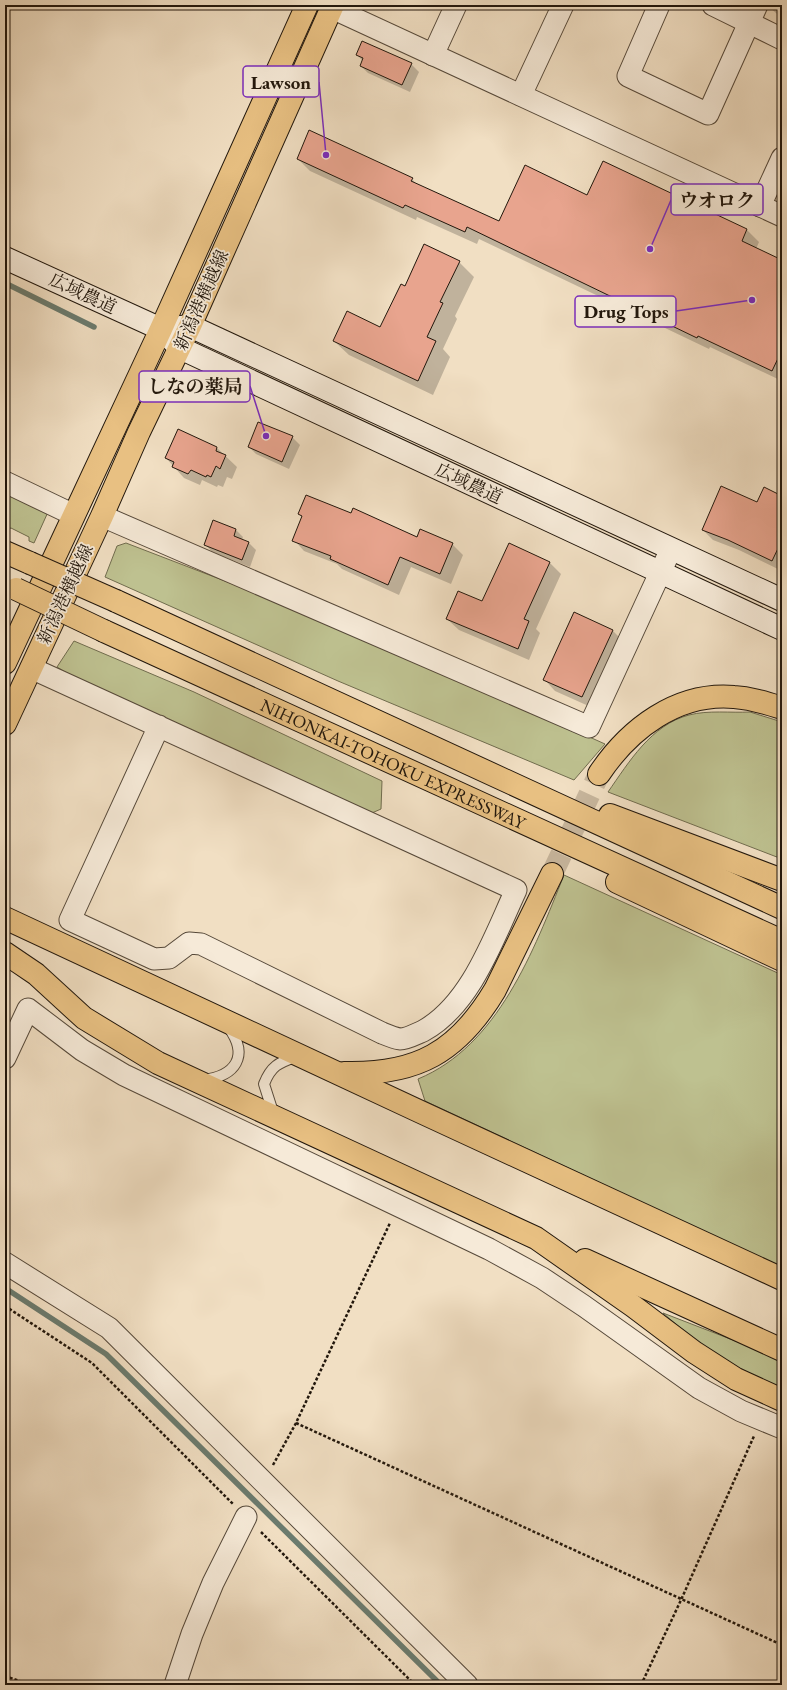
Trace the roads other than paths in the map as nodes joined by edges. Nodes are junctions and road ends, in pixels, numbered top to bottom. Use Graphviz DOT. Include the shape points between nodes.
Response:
graph roads {
  1 [pos="307,5"];
  2 [pos="456,5"];
  3 [pos="563,5"];
  4 [pos="659,5"];
  5 [pos="713,5"];
  6 [pos="333,6"];
  7 [pos="752,14"];
  8 [pos="782,39"];
  9 [pos="433,55"];
  10 [pos="521,95"];
  11 [pos="782,158"];
  12 [pos="760,206"];
  13 [pos="782,216"];
  14 [pos="5,258"];
  15 [pos="190,326"];
  16 [pos="161,329"];
  17 [pos="180,348"];
  18 [pos="5,482"];
  19 [pos="74,515"];
  20 [pos="102,516"];
  21 [pos="671,549"];
  22 [pos="5,552"];
  23 [pos="660,573"];
  24 [pos="10,587"];
  25 [pos="782,600"];
  26 [pos="782,629"];
  27 [pos="5,661"];
  28 [pos="31,668"];
  29 [pos="782,708"];
  30 [pos="5,724"];
  31 [pos="159,726"];
  32 [pos="418,741"];
  33 [pos="411,772"];
  34 [pos="599,774"];
  35 [pos="552,874"];
  36 [pos="782,880"];
  37 [pos="782,908"];
  38 [pos="5,918"];
  39 [pos="782,941"];
  40 [pos="5,954"];
  41 [pos="782,960"];
  42 [pos="224,1021"];
  43 [pos="300,1055"];
  44 [pos="5,1058"];
  45 [pos="339,1073"];
  46 [pos="194,1081"];
  47 [pos="292,1126"];
  48 [pos="536,1238"];
  49 [pos="5,1263"];
  50 [pos="782,1279"];
  51 [pos="782,1350"];
  52 [pos="782,1400"];
  53 [pos="782,1428"];
  54 [pos="246,1517"];
  55 [pos="175,1685"];
  56 [pos="467,1685"];
  1 -- 16 [label="main road, 新潟港横越線"];
  2 -- 9 [label="street"];
  3 -- 10 [label="street"];
  4 -- 7 [label="street" via="628,76 708,114"];
  5 -- 7 [label="street"];
  6 -- 9 [label="street"];
  6 -- 15 [label="main road, 新潟港横越線"];
  7 -- 8 [label="street"];
  9 -- 10 [label="street"];
  10 -- 12 [label="street"];
  11 -- 12 [label="street"];
  12 -- 13 [label="street"];
  14 -- 16 [label="street, 広域農道"];
  15 -- 16 [label="street"];
  15 -- 17 [label="main road, 新潟港横越線"];
  15 -- 21 [label="street, 広域農道"];
  16 -- 17 [label="street, 広域農道"];
  16 -- 19 [label="main road, 新潟港横越線"];
  17 -- 20 [label="main road, 新潟港横越線"];
  17 -- 23 [label="street, 広域農道"];
  18 -- 19 [label="street"];
  19 -- 27 [label="main road, 新潟港横越線"];
  20 -- 23 [label="street" via="589,727"];
  20 -- 28 [label="main road, 新潟港横越線"];
  21 -- 23 [label="street"];
  21 -- 25 [label="street, 広域農道"];
  22 -- 32 [label="main road, NIHONKAI-TOHOKU EXPRESSWAY, bridge"];
  23 -- 26 [label="street, 広域農道"];
  24 -- 33 [label="main road, NIHONKAI-TOHOKU EXPRESSWAY, bridge"];
  28 -- 30 [label="main road, 新潟港横越線"];
  28 -- 31 [label="street"];
  29 -- 34 [label="main road" via="734,697 710,697 687,702 663,712 644,724 610,757"];
  31 -- 31 [label="street" via="70,920 154,959 169,958 189,942 201,944 382,1033 400,1039 437,1023 461,997 485,959 516,890"];
  32 -- 36 [label="main road"];
  32 -- 37 [label="main road, NIHONKAI-TOHOKU EXPRESSWAY"];
  33 -- 39 [label="main road, NIHONKAI-TOHOKU EXPRESSWAY"];
  33 -- 41 [label="main road" via="574,862"];
  35 -- 45 [label="main road" via="495,990 485,1007 460,1037 422,1062 402,1068 364,1074"];
  38 -- 42 [label="main road"];
  40 -- 46 [label="main road" via="36,974 84,1018 158,1063"];
  42 -- 43 [label="main road"];
  42 -- 46 [label="lane" via="235,1036 239,1048 238,1061 232,1070 223,1076"];
  43 -- 45 [label="main road"];
  43 -- 47 [label="lane" via="277,1064 269,1072 264,1084 272,1108"];
  44 -- 53 [label="street" via="28,1009 82,1050 124,1075 489,1249 542,1278 700,1388 741,1411"];
  45 -- 50 [label="main road"];
  46 -- 47 [label="main road"];
  47 -- 48 [label="main road"];
  48 -- 51 [label="main road"];
  48 -- 52 [label="main road" via="694,1352 736,1378"];
  49 -- 56 [label="street" via="109,1328"];
  54 -- 55 [label="street" via="213,1583"];
}
